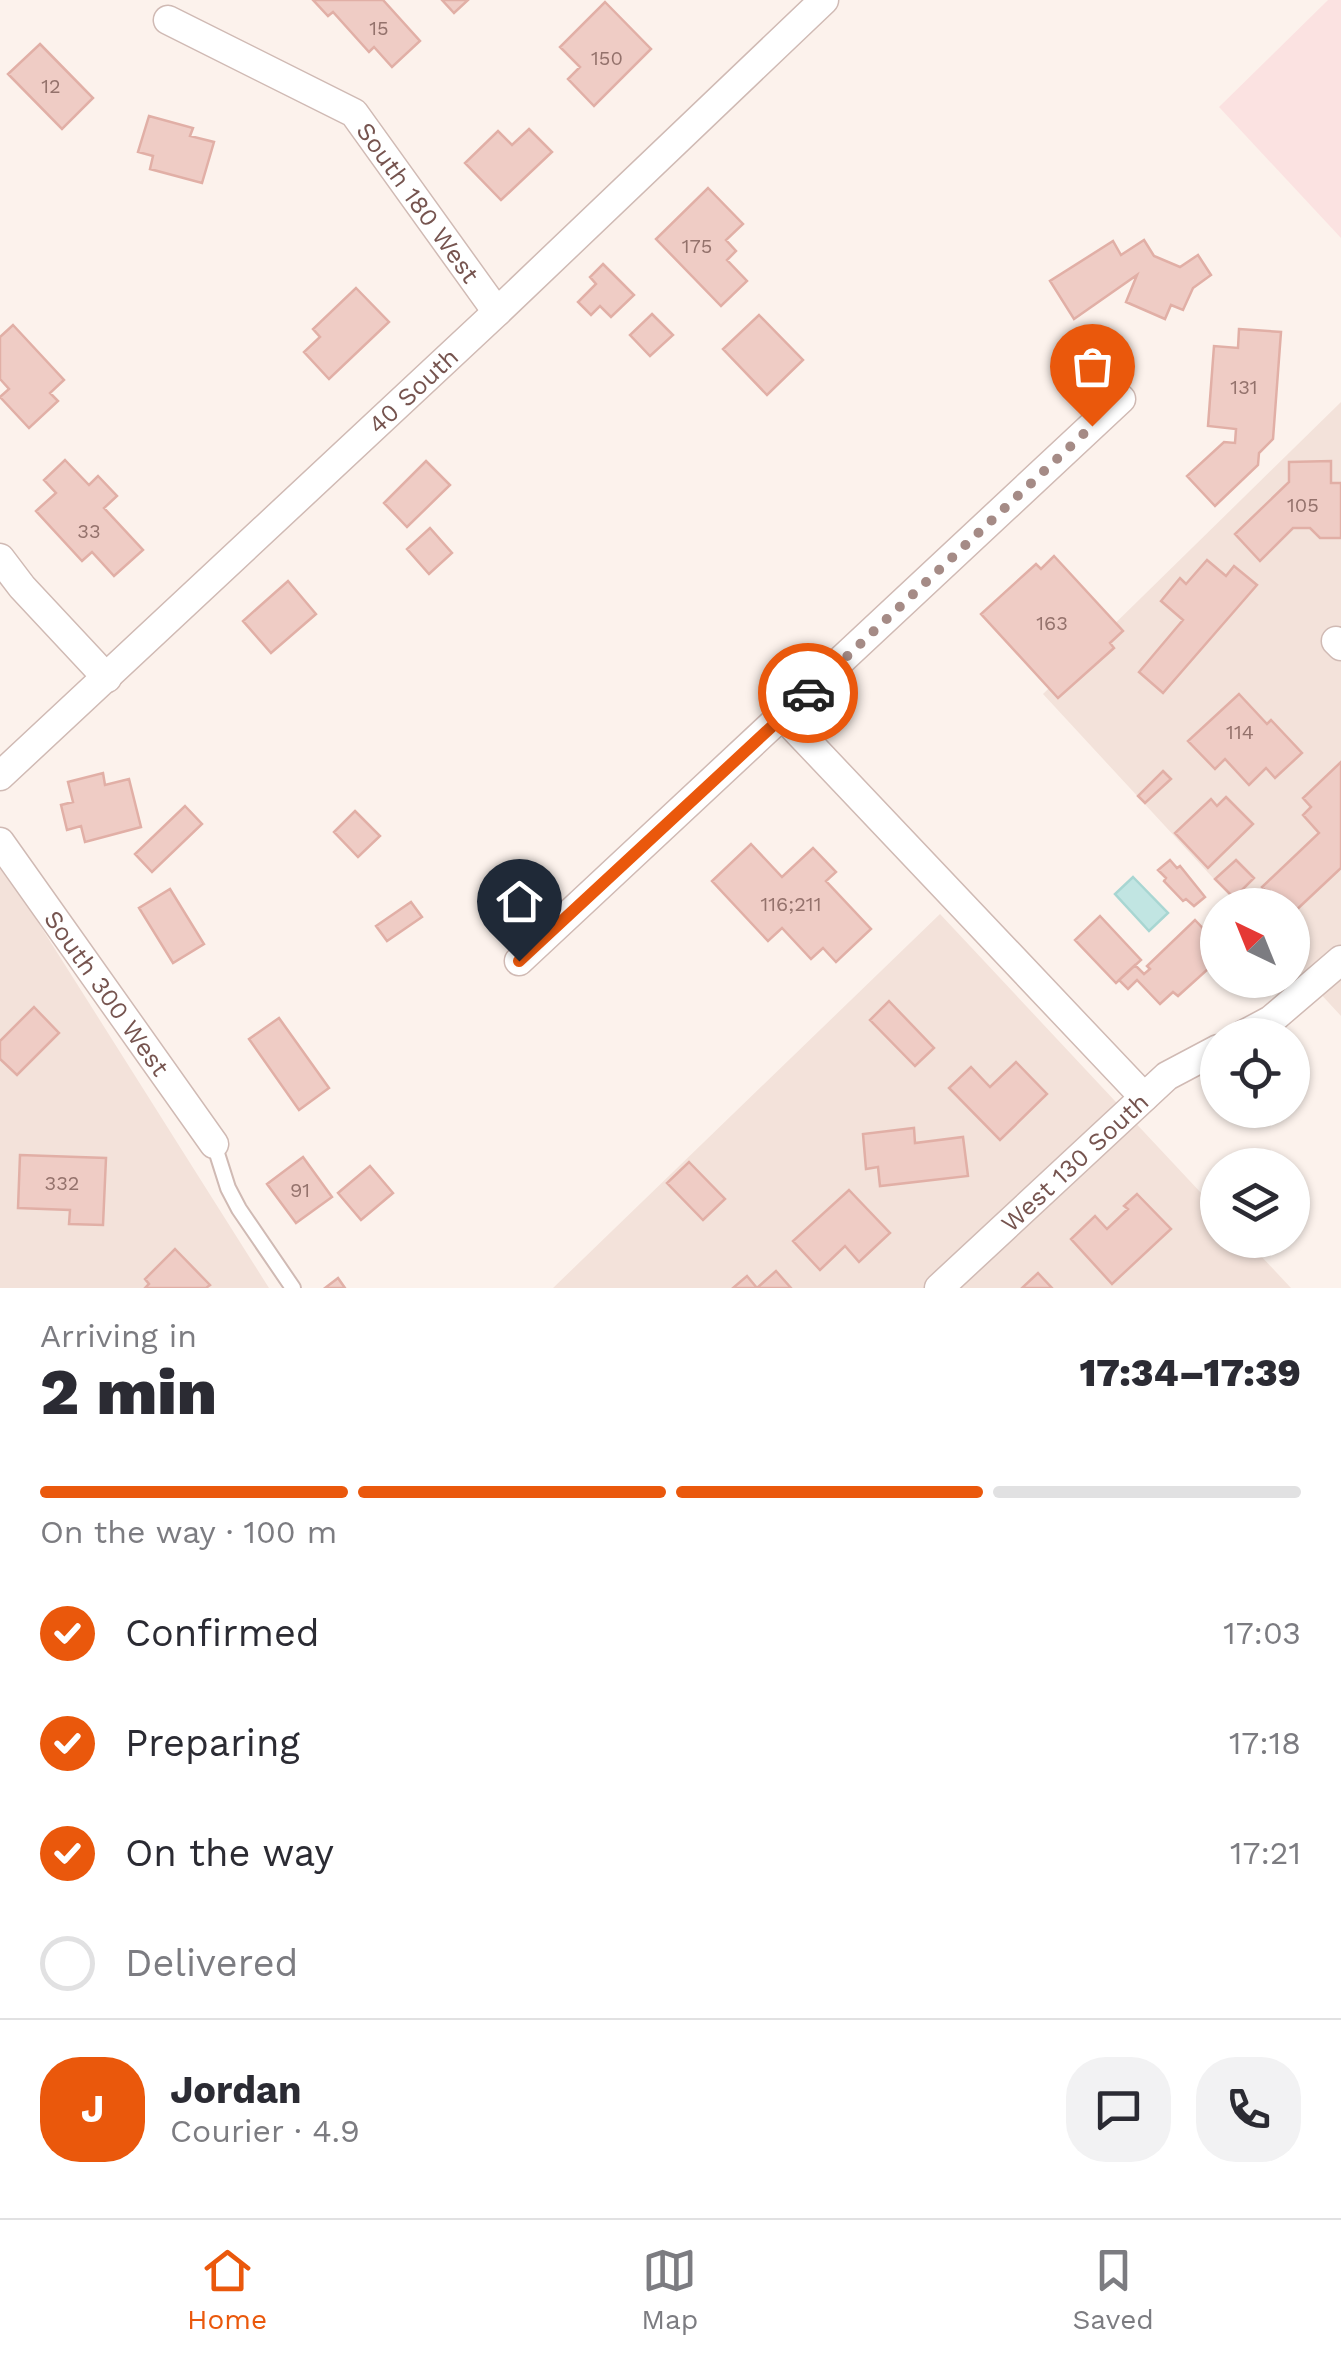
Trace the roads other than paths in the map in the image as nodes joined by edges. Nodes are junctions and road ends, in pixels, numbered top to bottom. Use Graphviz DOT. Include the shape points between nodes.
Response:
graph roads {
  1 [pos="824,0"];
  2 [pos="168,20"];
  3 [pos="497,312"];
  4 [pos="1121,399"];
  5 [pos="0,558"];
  6 [pos="107,678"];
  7 [pos="784,716"];
  8 [pos="0,776"];
  9 [pos="0,842"];
  10 [pos="1341,960"];
  11 [pos="519,961"];
  12 [pos="1273,1018"];
  13 [pos="1200,1059"];
  14 [pos="1144,1097"];
  15 [pos="214,1144"];
  16 [pos="293,1288"];
  17 [pos="938,1288"];
  1 -- 3 [label="street, 40 South"];
  2 -- 3 [label="street, South 180 West" via="354,114"];
  3 -- 6 [label="street, 40 South"];
  4 -- 7 [label="street"];
  5 -- 6 [label="street"];
  6 -- 8 [label="street, 40 South"];
  7 -- 11 [label="street"];
  7 -- 14 [label="street"];
  9 -- 15 [label="street, South 300 West"];
  10 -- 12 [label="street"];
  13 -- 14 [label="street, West 130 South"];
  14 -- 17 [label="street, West 130 South"];
  15 -- 16 [label="lane" via="239,1209"];
}
